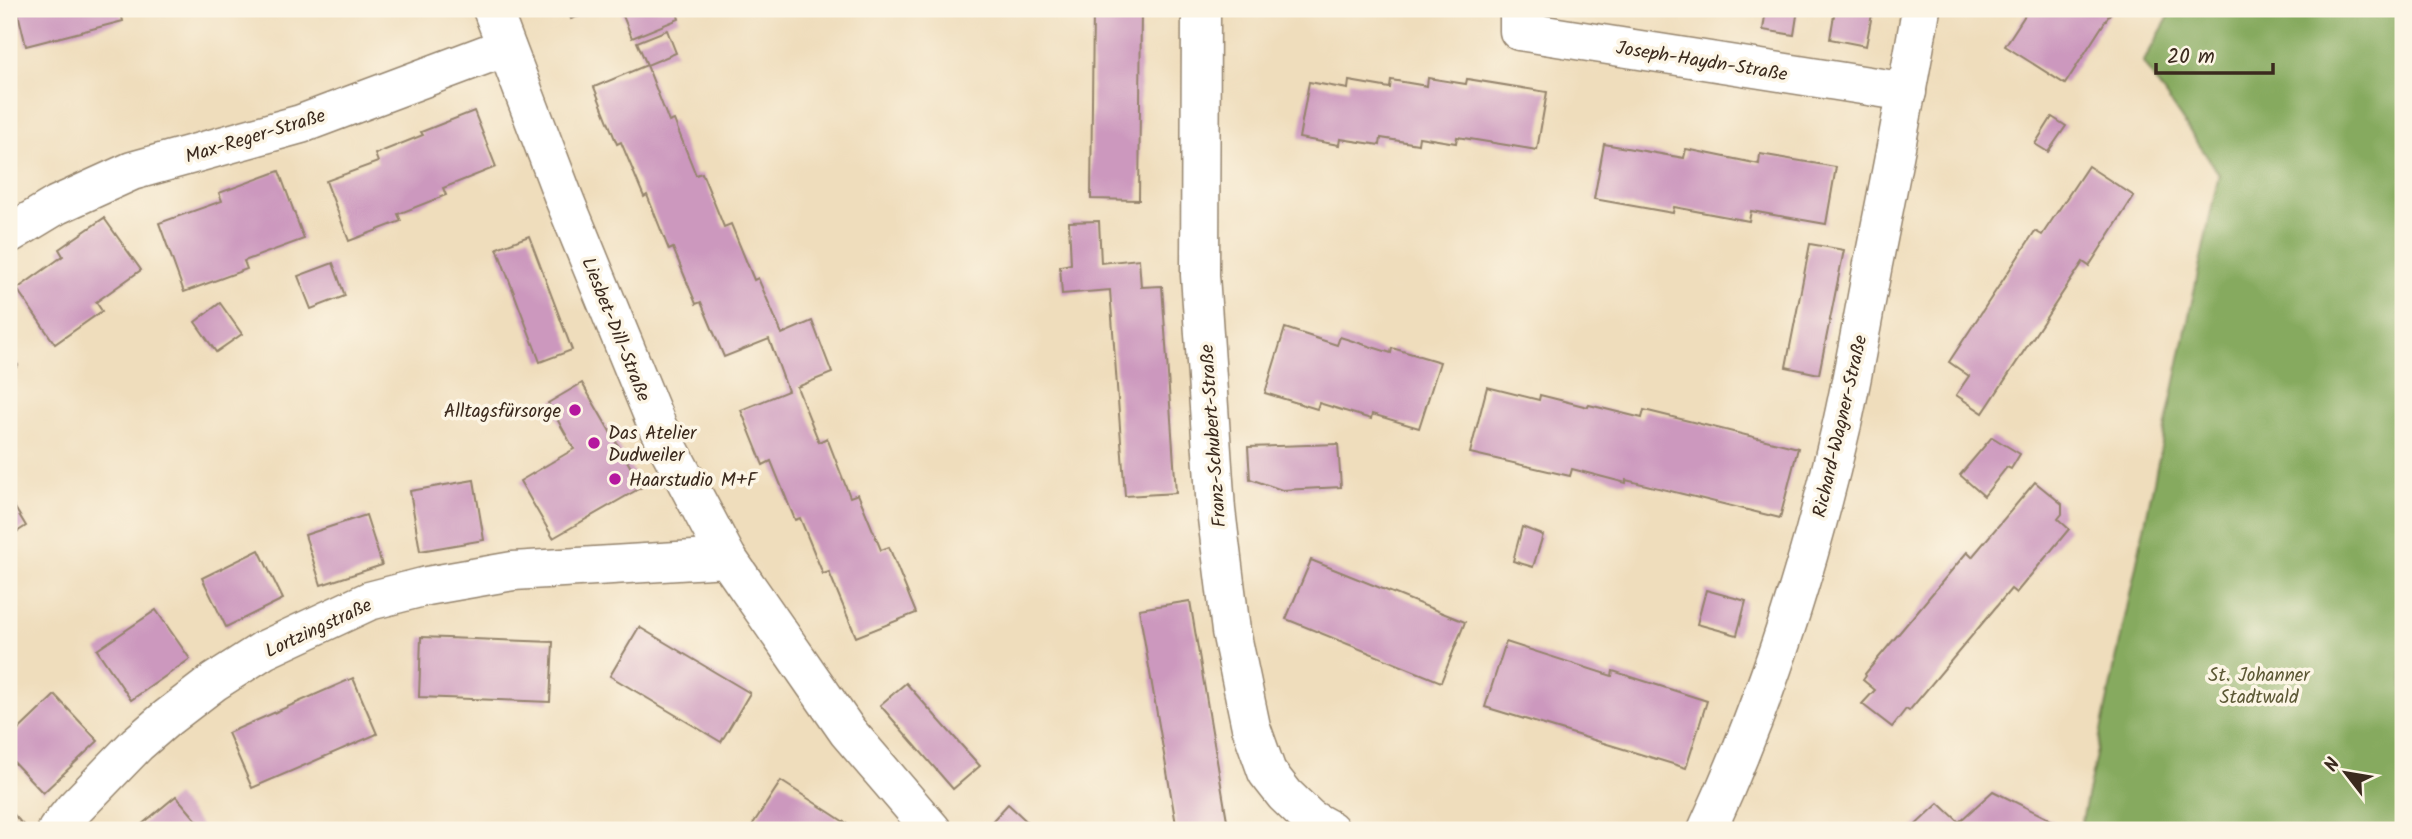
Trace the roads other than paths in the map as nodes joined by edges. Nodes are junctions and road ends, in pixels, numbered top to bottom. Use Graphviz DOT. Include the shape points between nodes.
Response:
graph roads {
  1 [pos="492,9"];
  2 [pos="1201,9"];
  3 [pos="1519,9"];
  4 [pos="1921,9"];
  5 [pos="506,47"];
  6 [pos="1907,92"];
  7 [pos="9,234"];
  8 [pos="727,558"];
  9 [pos="57,830"];
  10 [pos="932,830"];
  11 [pos="1330,830"];
  12 [pos="1707,830"];
  1 -- 5 [label="street, Liesbet-Dill-Straße"];
  2 -- 11 [label="street, Franz-Schubert-Straße" via="1199,275 1216,510 1231,631 1251,727 1267,772 1310,819"];
  3 -- 6 [label="street, Joseph-Haydn-Straße" via="1519,31"];
  4 -- 6 [label="street, Richard-Wagner-Straße"];
  5 -- 7 [label="street, Max-Reger-Straße" via="300,124 132,171 57,205"];
  5 -- 8 [label="street, Liesbet-Dill-Straße" via="658,428"];
  6 -- 12 [label="street, Richard-Wagner-Straße" via="1844,415 1810,551 1768,685"];
  8 -- 9 [label="street, Lortzingstraße" via="513,571 369,601 264,650 214,682 137,744"];
  8 -- 10 [label="street, Liesbet-Dill-Straße" via="848,732"];
}
